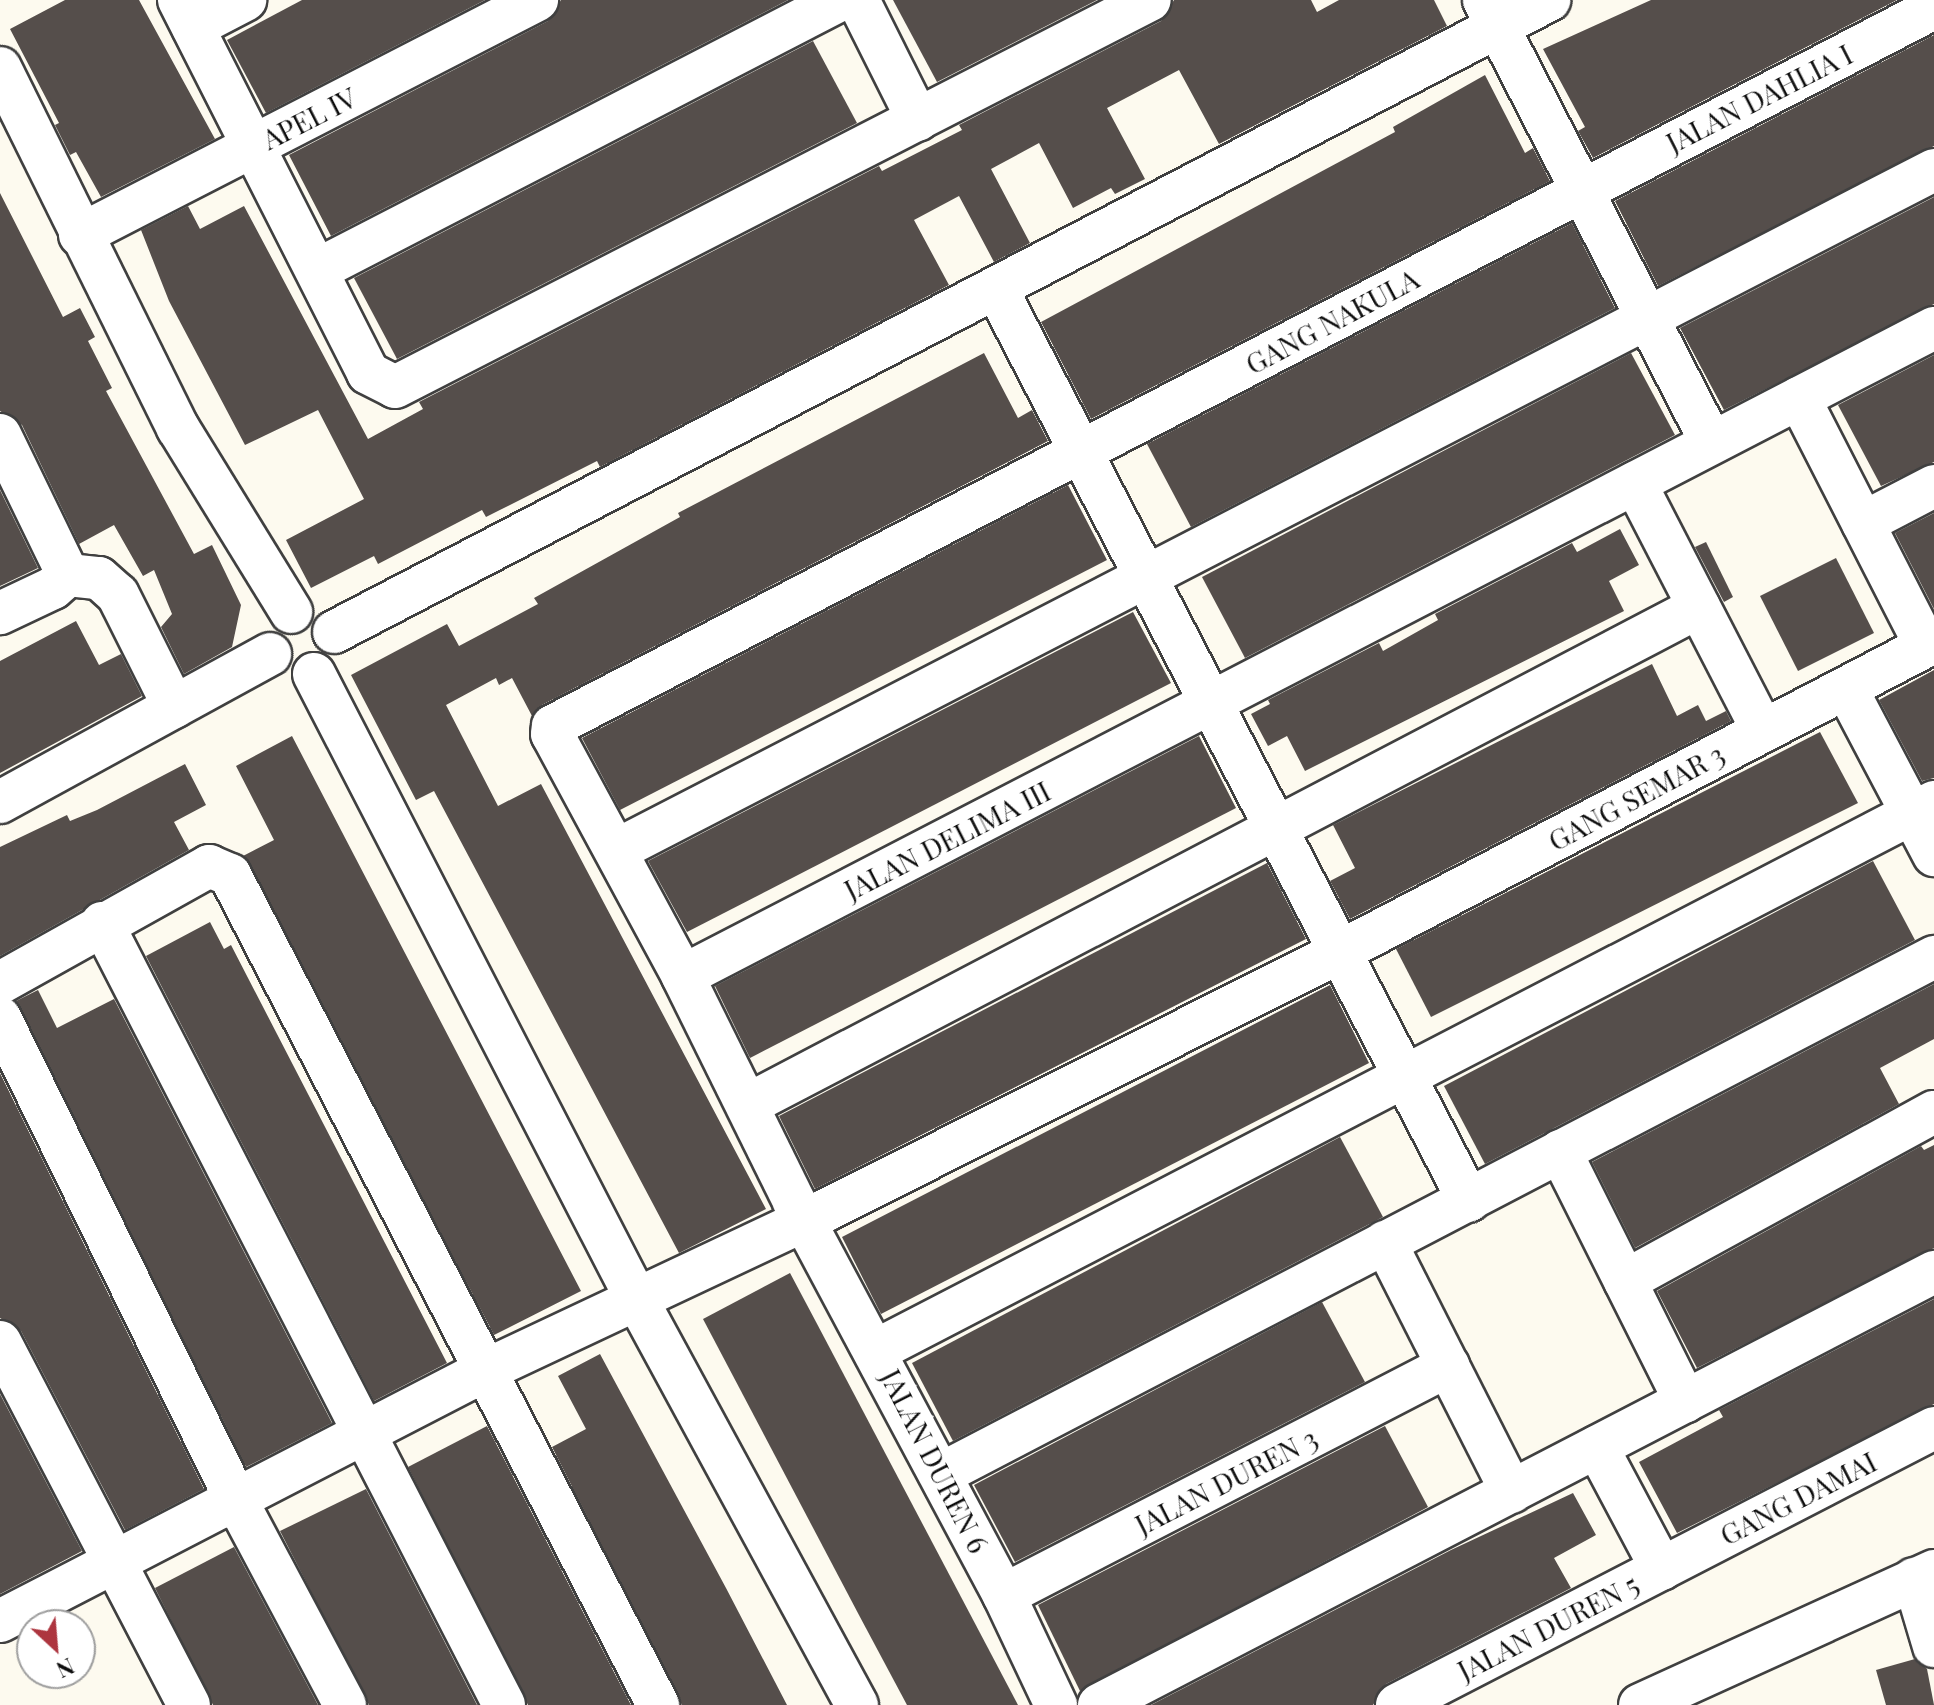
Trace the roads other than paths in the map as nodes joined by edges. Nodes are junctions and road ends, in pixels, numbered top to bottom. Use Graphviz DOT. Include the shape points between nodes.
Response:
graph roads {
  1 [pos="245,0"];
  2 [pos="537,0"];
  3 [pos="840,0"];
  4 [pos="858,0"];
  5 [pos="1150,0"];
  6 [pos="1549,0"];
  7 [pos="1934,8"];
  8 [pos="186,14"];
  9 [pos="1491,14"];
  10 [pos="0,68"];
  11 [pos="918,120"];
  12 [pos="255,146"];
  13 [pos="1934,170"];
  14 [pos="1583,189"];
  15 [pos="80,235"];
  16 [pos="319,269"];
  17 [pos="996,288"];
  18 [pos="1648,318"];
  19 [pos="1934,328"];
  20 [pos="1799,398"];
  21 [pos="0,435"];
  22 [pos="1711,441"];
  23 [pos="1080,453"];
  24 [pos="1635,483"];
  25 [pos="1934,486"];
  26 [pos="1863,523"];
  27 [pos="68,575"];
  28 [pos="1145,579"];
  29 [pos="1699,607"];
  30 [pos="291,612"];
  31 [pos="0,613"];
  32 [pos="334,632"];
  33 [pos="1930,644"];
  34 [pos="270,654"];
  35 [pos="314,674"];
  36 [pos="1846,688"];
  37 [pos="1211,704"];
  38 [pos="174,707"];
  39 [pos="1763,731"];
  40 [pos="0,802"];
  41 [pos="1923,808"];
  42 [pos="1276,830"];
  43 [pos="617,850"];
  44 [pos="1934,855"];
  45 [pos="102,923"];
  46 [pos="1339,952"];
  47 [pos="1934,957"];
  48 [pos="683,976"];
  49 [pos="0,983"];
  50 [pos="0,1018"];
  51 [pos="1405,1079"];
  52 [pos="749,1104"];
  53 [pos="1934,1112"];
  54 [pos="1560,1151"];
  55 [pos="1469,1201"];
  56 [pos="806,1220"];
  57 [pos="1385,1242"];
  58 [pos="1934,1272"];
  59 [pos="1625,1281"];
  60 [pos="636,1298"];
  61 [pos="0,1342"];
  62 [pos="877,1350"];
  63 [pos="1448,1366"];
  64 [pos="484,1371"];
  65 [pos="1685,1401"];
  66 [pos="1934,1428"];
  67 [pos="361,1433"];
  68 [pos="1597,1447"];
  69 [pos="941,1474"];
  70 [pos="1512,1492"];
  71 [pos="235,1498"];
  72 [pos="114,1562"];
  73 [pos="1662,1569"];
  74 [pos="1924,1575"];
  75 [pos="1004,1595"];
  76 [pos="0,1621"];
  77 [pos="1934,1646"];
  78 [pos="1647,1704"];
  79 [pos="189,1705"];
  80 [pos="345,1705"];
  81 [pos="504,1705"];
  82 [pos="658,1705"];
  83 [pos="857,1705"];
  84 [pos="1056,1705"];
  85 [pos="1099,1705"];
  86 [pos="1397,1705"];
  1 -- 8 [label="street"];
  2 -- 12 [label="street, APEL IV"];
  3 -- 16 [label="street"];
  4 -- 11 [label="street"];
  5 -- 11 [label="street"];
  6 -- 9 [label="street"];
  7 -- 14 [label="street, JALAN DAHLIA I"];
  8 -- 12 [label="street"];
  9 -- 14 [label="street"];
  9 -- 17 [label="street"];
  10 -- 15 [label="street"];
  11 -- 16 [label="street" via="395,387 368,373"];
  12 -- 15 [label="street, APEL IV"];
  12 -- 16 [label="street"];
  13 -- 18 [label="street"];
  14 -- 18 [label="street"];
  14 -- 23 [label="street, GANG NAKULA"];
  15 -- 30 [label="street" via="178,428"];
  17 -- 23 [label="street"];
  17 -- 32 [label="street"];
  18 -- 22 [label="street"];
  18 -- 28 [label="street"];
  19 -- 20 [label="street, JALAN DELIMA III"];
  20 -- 22 [label="street, JALAN DELIMA III"];
  20 -- 26 [label="street"];
  21 -- 27 [label="street"];
  22 -- 24 [label="street, JALAN DELIMA III"];
  23 -- 28 [label="street"];
  23 -- 43 [label="street, GANG NAKULA" via="561,718 552,734"];
  24 -- 29 [label="street"];
  24 -- 37 [label="street, JALAN DELIMA III"];
  25 -- 26 [label="street"];
  26 -- 33 [label="street"];
  27 -- 31 [label="street"];
  27 -- 38 [label="street" via="99,578 118,595"];
  28 -- 37 [label="street"];
  28 -- 43 [label="street"];
  29 -- 39 [label="street"];
  29 -- 42 [label="street"];
  30 -- 32 [label="street" via="316,613"];
  30 -- 34 [label="street" via="272,629"];
  32 -- 35 [label="street" via="333,658"];
  33 -- 36 [label="street, GANG SEMAR 3"];
  34 -- 35 [label="street" via="288,673"];
  34 -- 38 [label="street"];
  35 -- 60 [label="street"];
  36 -- 39 [label="street, GANG SEMAR 3"];
  36 -- 41 [label="street"];
  37 -- 42 [label="street"];
  37 -- 48 [label="street, JALAN DELIMA III"];
  38 -- 40 [label="street"];
  39 -- 46 [label="street, GANG SEMAR 3"];
  41 -- 44 [label="street"];
  41 -- 51 [label="street"];
  42 -- 46 [label="street"];
  42 -- 52 [label="street"];
  43 -- 48 [label="street, JALAN DUREN 6"];
  45 -- 49 [label="street"];
  45 -- 64 [label="street" via="209,866 230,875"];
  45 -- 67 [label="street"];
  46 -- 51 [label="street"];
  46 -- 56 [label="street, GANG SEMAR 3"];
  47 -- 54 [label="street"];
  48 -- 52 [label="street, JALAN DUREN 6"];
  50 -- 71 [label="street"];
  51 -- 55 [label="street"];
  51 -- 62 [label="street"];
  52 -- 56 [label="street, JALAN DUREN 6"];
  53 -- 59 [label="street"];
  54 -- 55 [label="street"];
  54 -- 59 [label="street"];
  55 -- 57 [label="street"];
  56 -- 60 [label="street, GANG SEMAR 3"];
  56 -- 62 [label="street, JALAN DUREN 6"];
  57 -- 63 [label="street"];
  57 -- 69 [label="street"];
  58 -- 65 [label="street"];
  59 -- 65 [label="street"];
  60 -- 64 [label="street, GANG SEMAR 3"];
  60 -- 83 [label="street"];
  61 -- 72 [label="street"];
  62 -- 69 [label="street, JALAN DUREN 6"];
  63 -- 70 [label="street"];
  63 -- 75 [label="street, JALAN DUREN 3"];
  64 -- 67 [label="street, GANG SEMAR 3"];
  64 -- 82 [label="street"];
  65 -- 68 [label="street"];
  66 -- 73 [label="street, GANG DAMAI"];
  67 -- 71 [label="street, GANG SEMAR 3"];
  67 -- 81 [label="street"];
  68 -- 70 [label="street"];
  68 -- 73 [label="street, JALAN DUREN 5"];
  69 -- 75 [label="street, JALAN DUREN 6"];
  70 -- 85 [label="street"];
  71 -- 72 [label="street, GANG SEMAR 3"];
  71 -- 80 [label="street"];
  72 -- 76 [label="street, GANG SEMAR 3"];
  72 -- 79 [label="street"];
  73 -- 86 [label="street, JALAN DUREN 5"];
  74 -- 77 [label="street"];
  74 -- 78 [label="street"];
  75 -- 84 [label="street, JALAN DUREN 6"];
}
